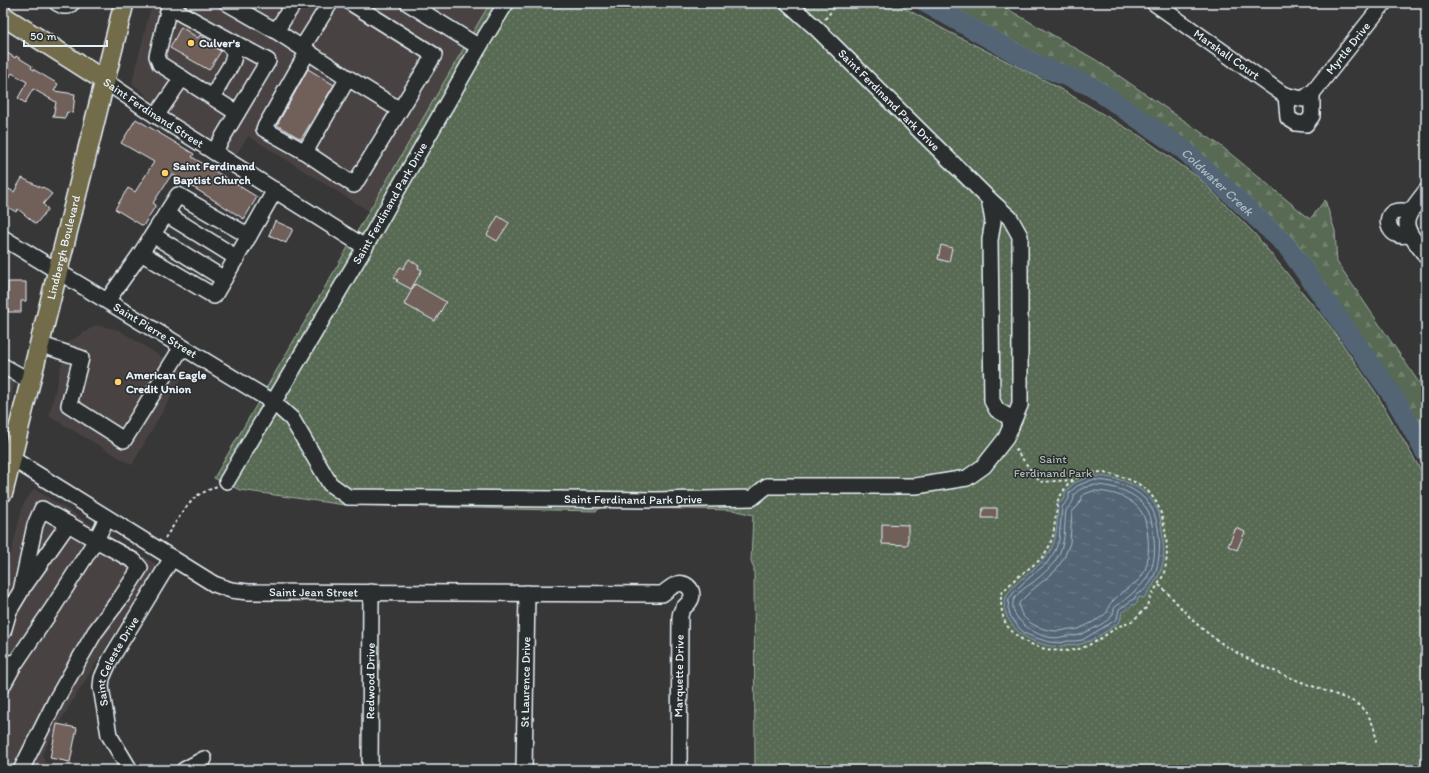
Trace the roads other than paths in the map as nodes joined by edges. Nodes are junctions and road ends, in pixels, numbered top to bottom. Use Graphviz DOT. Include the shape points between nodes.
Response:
graph roads {
  1 [pos="56,3"];
  2 [pos="72,3"];
  3 [pos="124,3"];
  4 [pos="227,3"];
  5 [pos="294,3"];
  6 [pos="330,3"];
  7 [pos="351,3"];
  8 [pos="408,3"];
  9 [pos="506,3"];
  10 [pos="788,3"];
  11 [pos="1154,3"];
  12 [pos="1384,3"];
  13 [pos="169,5"];
  14 [pos="243,7"];
  15 [pos="3,16"];
  16 [pos="203,26"];
  17 [pos="276,30"];
  18 [pos="479,47"];
  19 [pos="305,50"];
  20 [pos="182,78"];
  21 [pos="348,78"];
  22 [pos="105,81"];
  23 [pos="1286,96"];
  24 [pos="1308,96"];
  25 [pos="214,98"];
  26 [pos="400,110"];
  27 [pos="237,113"];
  28 [pos="156,116"];
  29 [pos="214,152"];
  30 [pos="305,152"];
  31 [pos="275,190"];
  32 [pos="1426,191"];
  33 [pos="989,199"];
  34 [pos="166,214"];
  35 [pos="153,235"];
  36 [pos="249,236"];
  37 [pos="3,238"];
  38 [pos="365,247"];
  39 [pos="141,253"];
  40 [pos="1426,256"];
  41 [pos="237,258"];
  42 [pos="58,271"];
  43 [pos="224,279"];
  44 [pos="107,301"];
  45 [pos="39,344"];
  46 [pos="182,347"];
  47 [pos="3,366"];
  48 [pos="30,381"];
  49 [pos="273,402"];
  50 [pos="1009,433"];
  51 [pos="7,456"];
  52 [pos="228,481"];
  53 [pos="3,492"];
  54 [pos="107,518"];
  55 [pos="68,524"];
  56 [pos="96,540"];
  57 [pos="143,540"];
  58 [pos="172,558"];
  59 [pos="134,561"];
  60 [pos="21,591"];
  61 [pos="371,592"];
  62 [pos="527,593"];
  63 [pos="662,594"];
  64 [pos="681,610"];
  65 [pos="3,632"];
  66 [pos="8,663"];
  67 [pos="3,685"];
  68 [pos="204,759"];
  69 [pos="27,769"];
  70 [pos="130,770"];
  71 [pos="184,770"];
  72 [pos="370,770"];
  73 [pos="524,770"];
  74 [pos="678,770"];
  1 -- 2 [label="street" via="63,6"];
  3 -- 22 [label="main road, Lindbergh Boulevard"];
  4 -- 14 [label="street"];
  5 -- 17 [label="street"];
  6 -- 19 [label="street"];
  7 -- 26 [label="street" via="434,55"];
  8 -- 18 [label="street"];
  9 -- 18 [label="street, Saint Ferdinand Park Drive"];
  10 -- 33 [label="street, Saint Ferdinand Park Drive"];
  11 -- 23 [label="street, Marshall Court"];
  12 -- 24 [label="street, Myrtle Drive"];
  13 -- 16 [label="street"];
  13 -- 20 [label="street" via="157,56 160,64"];
  14 -- 17 [label="street"];
  15 -- 22 [label="main road, Saint Ferdinand Street"];
  16 -- 25 [label="street" via="206,32 228,45 234,55"];
  16 -- 27 [label="street" via="268,62"];
  17 -- 19 [label="street"];
  18 -- 38 [label="street, Saint Ferdinand Park Drive"];
  19 -- 21 [label="street"];
  19 -- 30 [label="street" via="264,129"];
  20 -- 25 [label="street"];
  20 -- 28 [label="street"];
  21 -- 26 [label="street"];
  21 -- 30 [label="street"];
  22 -- 28 [label="street, Saint Ferdinand Street"];
  22 -- 42 [label="main road, Lindbergh Boulevard"];
  23 -- 24 [label="street, Marshall Court"];
  23 -- 24 [label="street" via="1288,118 1296,123 1306,124 1312,116"];
  25 -- 27 [label="street"];
  26 -- 30 [label="street" via="354,185"];
  27 -- 29 [label="street"];
  28 -- 29 [label="street, Saint Ferdinand Street"];
  29 -- 31 [label="street, Saint Ferdinand Street"];
  31 -- 36 [label="street"];
  31 -- 38 [label="street, Saint Ferdinand Street"];
  32 -- 40 [label="street" via="1408,223"];
  33 -- 50 [label="street" via="993,221 990,240 992,401 997,410 1009,417"];
  33 -- 50 [label="street, Saint Ferdinand Park Drive" via="1010,218 1020,236 1020,405"];
  34 -- 35 [label="street"];
  34 -- 36 [label="street" via="178,195"];
  34 -- 41 [label="street"];
  35 -- 39 [label="street"];
  35 -- 43 [label="street"];
  36 -- 41 [label="street"];
  37 -- 42 [label="street, Saint Pierre Street"];
  38 -- 49 [label="street, Saint Ferdinand Park Drive"];
  39 -- 43 [label="street" via="214,296"];
  39 -- 44 [label="street"];
  41 -- 43 [label="street"];
  42 -- 44 [label="street, Saint Pierre Street"];
  42 -- 45 [label="main road, Lindbergh Boulevard"];
  44 -- 46 [label="street, Saint Pierre Street"];
  45 -- 46 [label="street" via="81,358 69,405 124,440"];
  45 -- 48 [label="main road, Lindbergh Boulevard"];
  46 -- 49 [label="street, Saint Pierre Street"];
  47 -- 48 [label="street"];
  48 -- 51 [label="main road, Lindbergh Boulevard"];
  49 -- 50 [label="street, Saint Ferdinand Park Drive" via="292,419 330,484 348,497 656,500 752,498 767,486 916,486 967,478 984,466"];
  49 -- 52 [label="street, Saint Ferdinand Park Drive"];
  51 -- 53 [label="main road, Lindbergh Boulevard"];
  51 -- 54 [label="street, Saint Jean Street"];
  54 -- 56 [label="street"];
  54 -- 57 [label="street, Saint Jean Street"];
  55 -- 56 [label="street"];
  55 -- 60 [label="street"];
  55 -- 60 [label="street" via="42,509 35,525"];
  56 -- 59 [label="street"];
  56 -- 66 [label="street" via="54,606"];
  57 -- 58 [label="street, Saint Jean Street"];
  57 -- 59 [label="street"];
  58 -- 61 [label="street, Saint Jean Street" via="214,584 231,590"];
  58 -- 70 [label="street, Saint Celeste Drive" via="110,660 102,678 102,696 109,735"];
  59 -- 69 [label="street" via="140,568 95,632 57,698"];
  60 -- 65 [label="street" via="9,611"];
  61 -- 62 [label="street, Saint Jean Street"];
  61 -- 72 [label="street, Redwood Drive"];
  62 -- 63 [label="street, Saint Jean Street"];
  62 -- 73 [label="street, St Laurence Drive"];
  63 -- 64 [label="street" via="669,597"];
  63 -- 64 [label="street" via="676,584 689,587 692,594 690,600"];
  64 -- 74 [label="street, Marquette Drive"];
  66 -- 67 [label="street"];
  68 -- 71 [label="street"];
}
